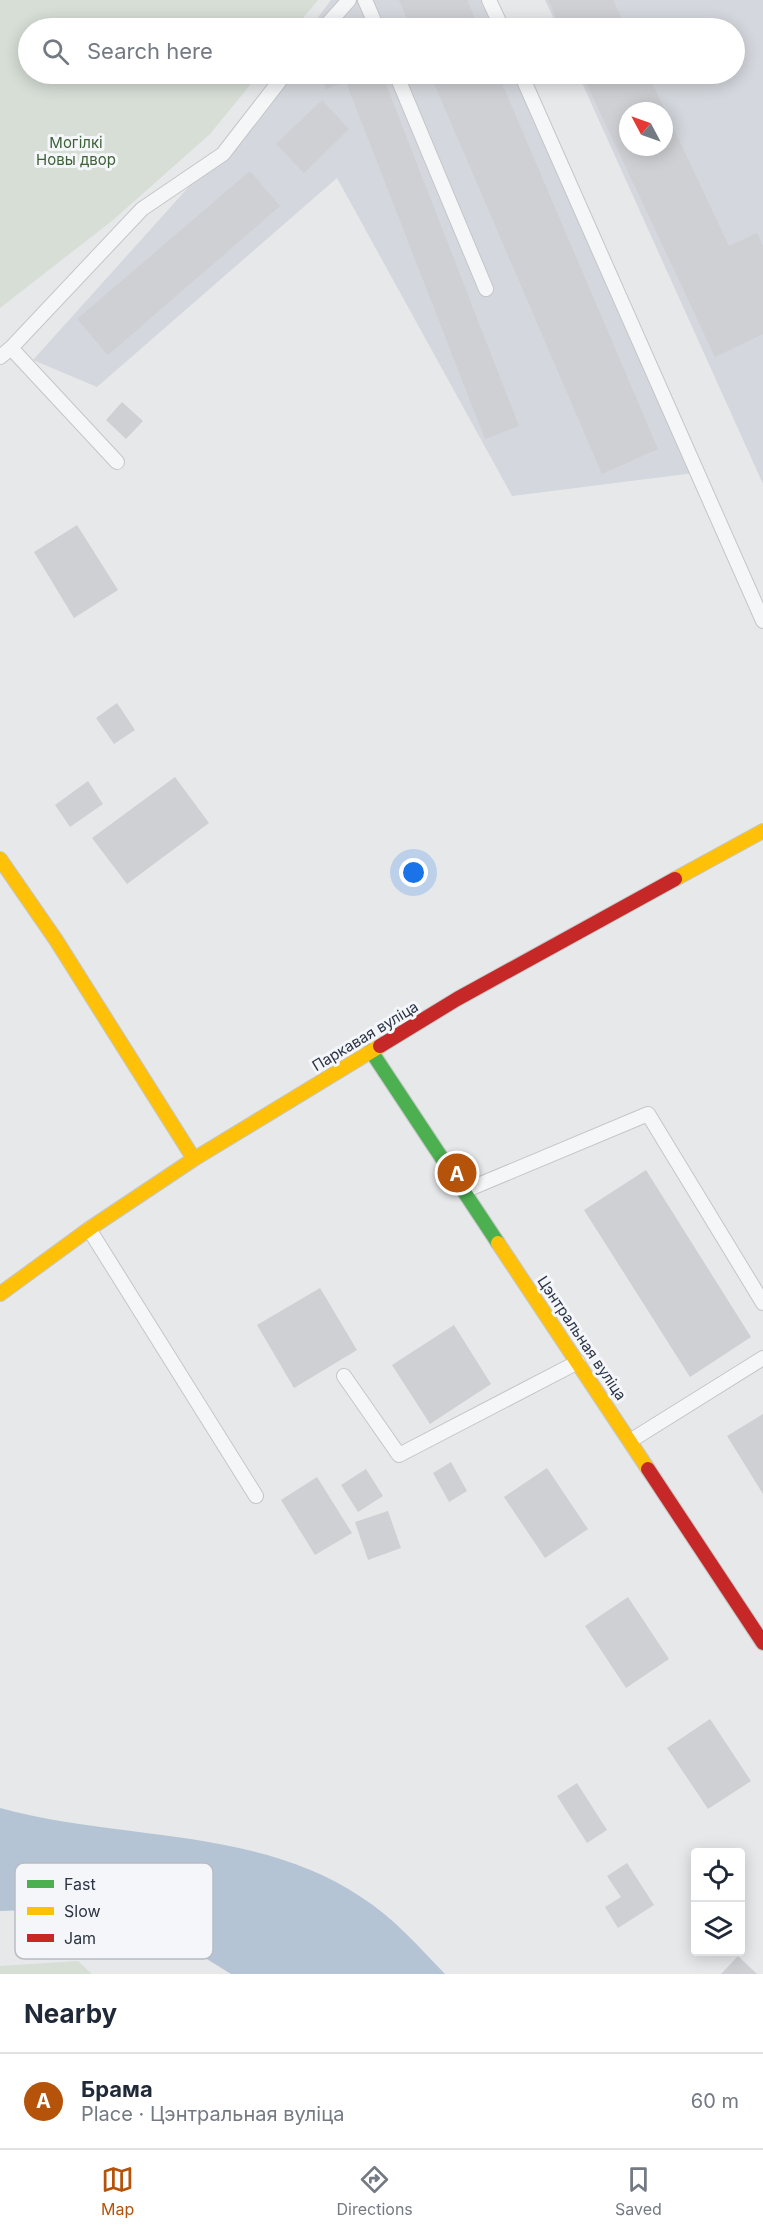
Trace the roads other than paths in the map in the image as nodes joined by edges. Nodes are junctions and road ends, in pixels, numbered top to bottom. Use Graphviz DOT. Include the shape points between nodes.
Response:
graph roads {
  1 [pos="349,0"];
  2 [pos="365,0"];
  3 [pos="489,0"];
  4 [pos="333,18"];
  5 [pos="373,18"];
  6 [pos="497,18"];
  7 [pos="277,84"];
  8 [pos="400,84"];
  9 [pos="525,84"];
  10 [pos="486,289"];
  11 [pos="11,348"];
  12 [pos="0,357"];
  13 [pos="117,462"];
  14 [pos="763,621"];
  15 [pos="763,831"];
  16 [pos="0,859"];
  17 [pos="371,1051"];
  18 [pos="194,1159"];
  19 [pos="464,1191"];
  20 [pos="89,1229"];
  21 [pos="0,1294"];
  22 [pos="763,1303"];
  23 [pos="763,1358"];
  24 [pos="578,1362"];
  25 [pos="344,1376"];
  26 [pos="630,1441"];
  27 [pos="256,1496"];
  28 [pos="763,1643"];
  1 -- 4 [label="lane"];
  2 -- 5 [label="lane"];
  3 -- 6 [label="lane"];
  7 -- 11 [label="lane" via="223,154 142,209"];
  8 -- 10 [label="lane"];
  9 -- 14 [label="lane"];
  11 -- 12 [label="lane"];
  11 -- 13 [label="lane"];
  15 -- 17 [label="street, Паркавая вуліца"];
  16 -- 18 [label="street" via="56,940"];
  17 -- 18 [label="street, Паркавая вуліца"];
  17 -- 19 [label="street, Цэнтральная вуліца"];
  18 -- 20 [label="street, Паркавая вуліца"];
  19 -- 22 [label="lane" via="648,1114"];
  19 -- 24 [label="street, Цэнтральная вуліца"];
  20 -- 21 [label="street, Паркавая вуліца"];
  20 -- 27 [label="lane"];
  23 -- 26 [label="lane"];
  24 -- 25 [label="lane" via="399,1455"];
  24 -- 26 [label="street, Цэнтральная вуліца"];
  26 -- 28 [label="street, Цэнтральная вуліца"];
}
